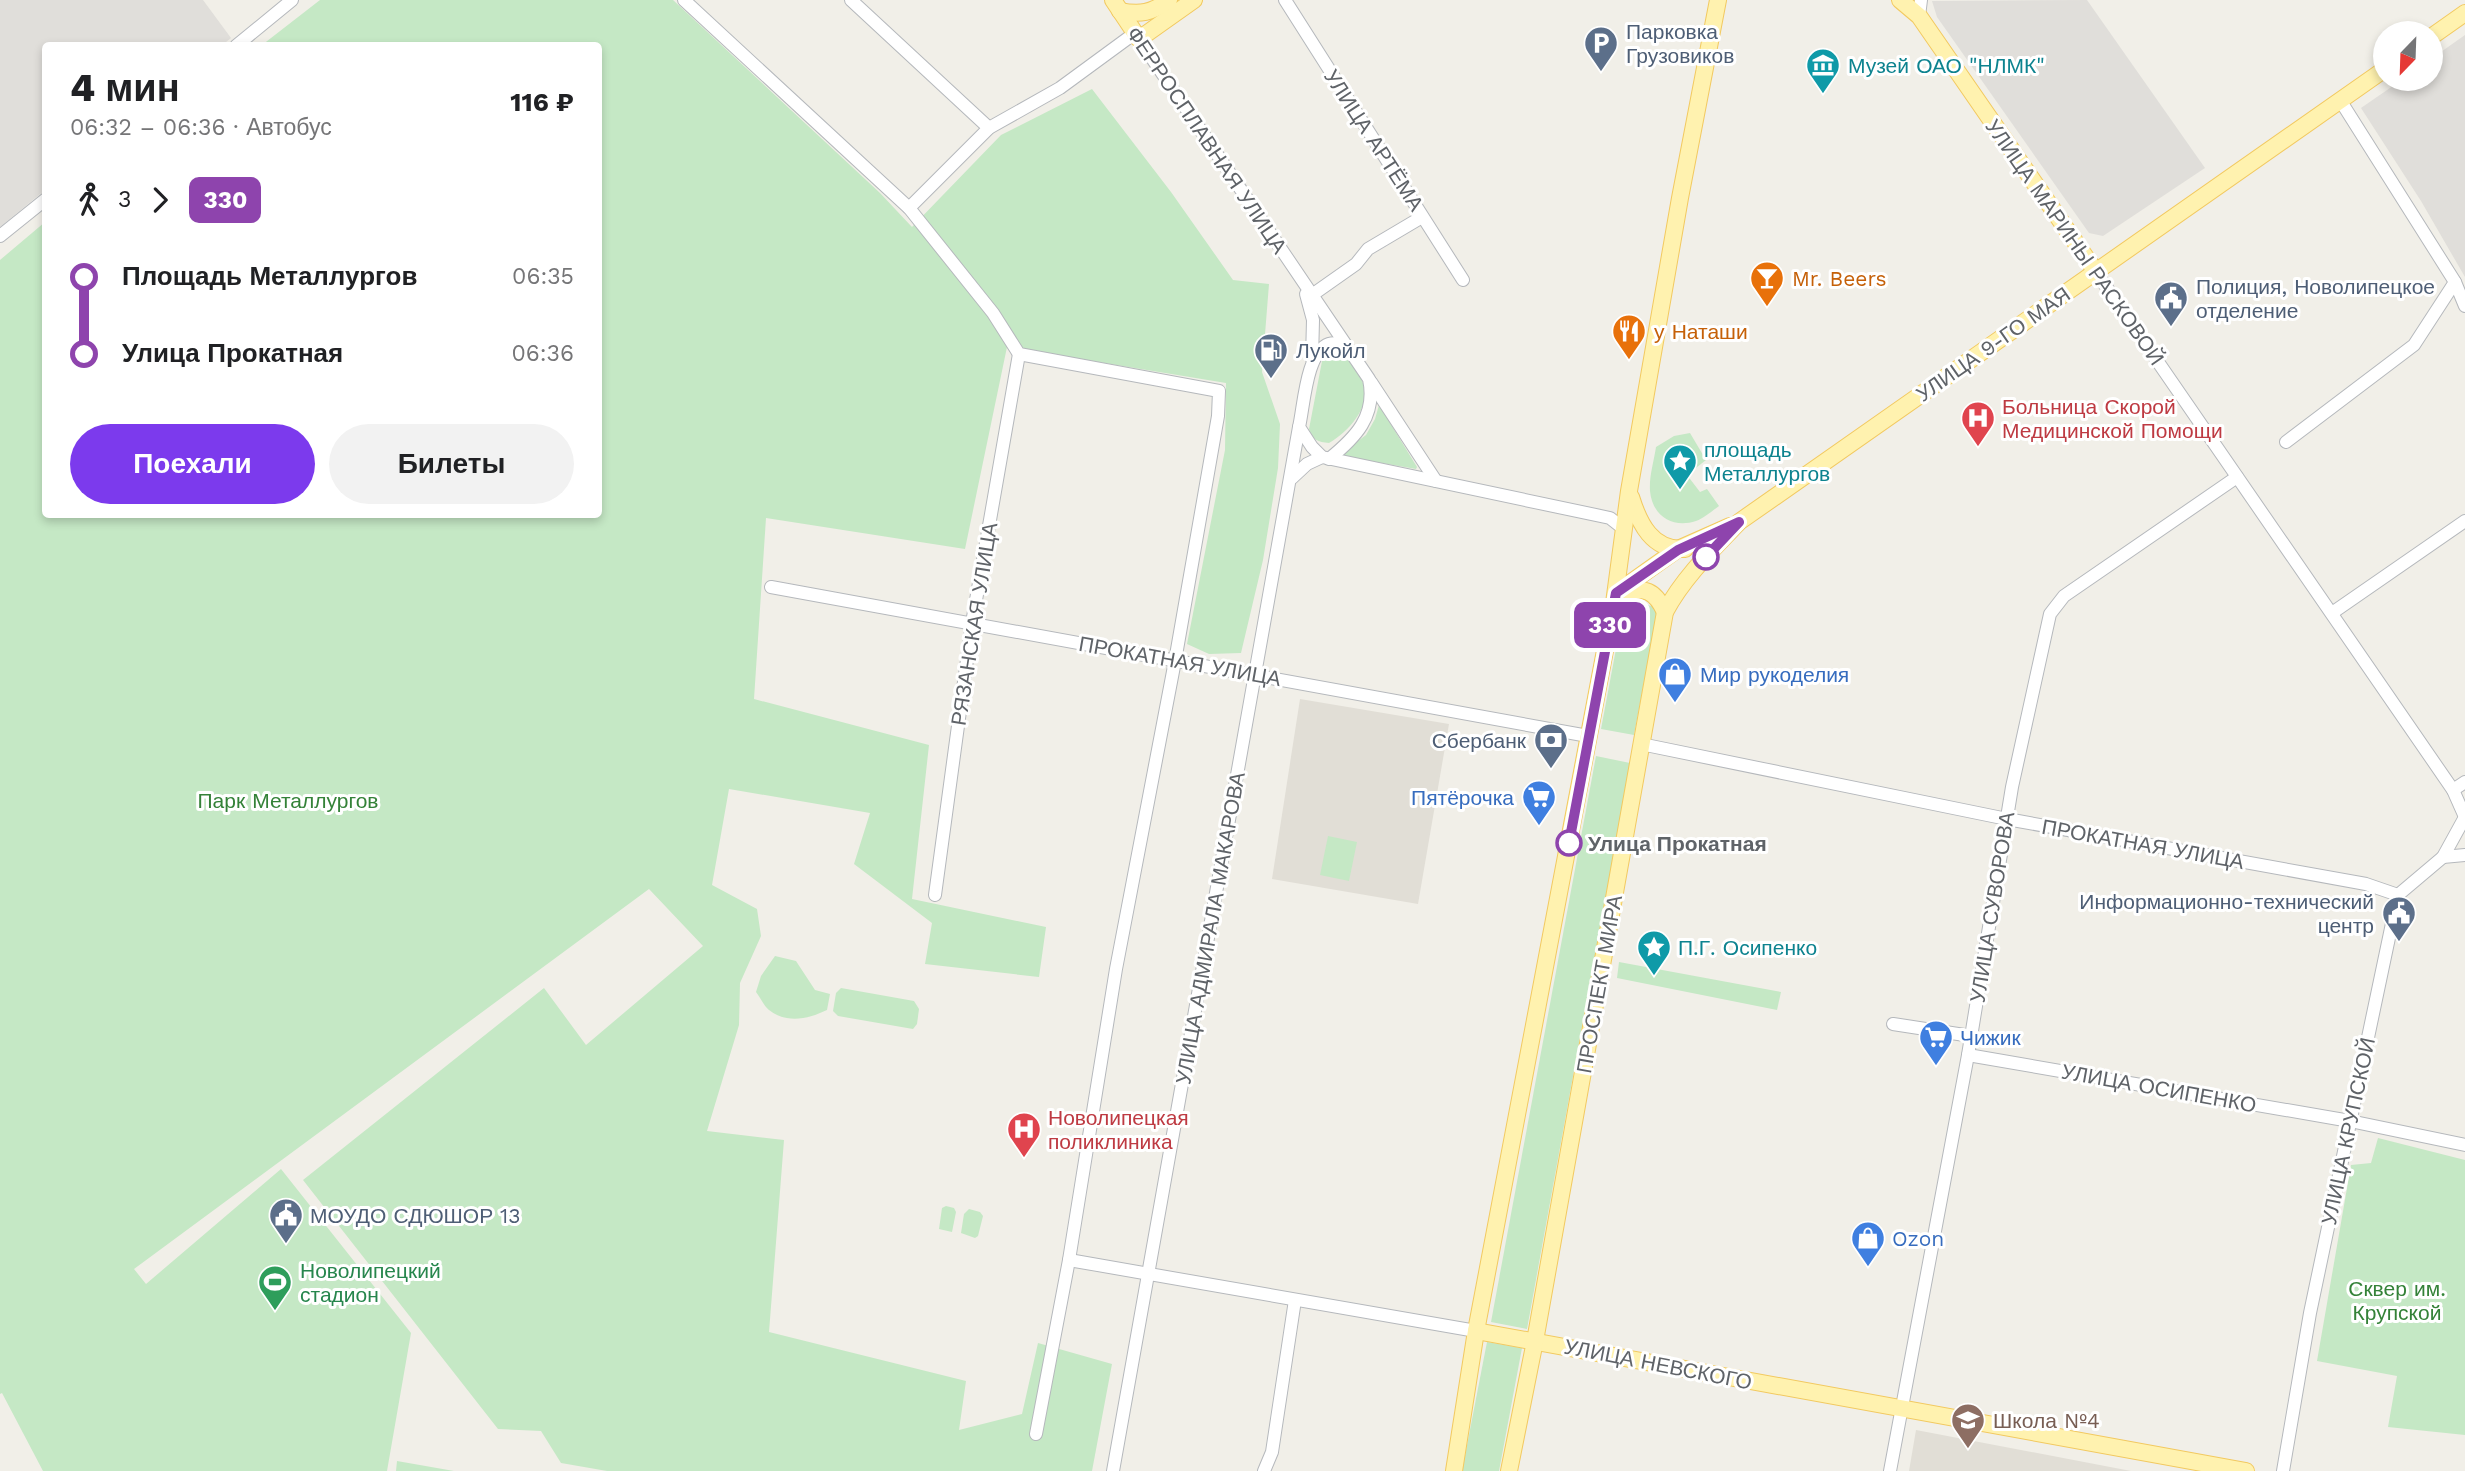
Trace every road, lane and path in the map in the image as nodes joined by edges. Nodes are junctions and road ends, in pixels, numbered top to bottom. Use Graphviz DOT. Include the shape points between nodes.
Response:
graph roads {
  1 [pos="292,0"];
  2 [pos="684,0"];
  3 [pos="851,0"];
  4 [pos="1169,0"];
  5 [pos="1194,0"];
  6 [pos="1285,0"];
  7 [pos="1718,0"];
  8 [pos="1900,0"];
  9 [pos="1116,5"];
  10 [pos="1920,8"];
  11 [pos="2465,13"];
  12 [pos="2443,29"];
  13 [pos="1137,36"];
  14 [pos="241,42"];
  15 [pos="2373,77"];
  16 [pos="2340,100"];
  17 [pos="989,128"];
  18 [pos="42,202"];
  19 [pos="909,208"];
  20 [pos="1422,217"];
  21 [pos="0,236"];
  22 [pos="2096,272"];
  23 [pos="1464,280"];
  24 [pos="1302,281"];
  25 [pos="2455,282"];
  26 [pos="1312,295"];
  27 [pos="2465,306"];
  28 [pos="1346,345"];
  29 [pos="1019,354"];
  30 [pos="1312,361"];
  31 [pos="1369,379"];
  32 [pos="1300,427"];
  33 [pos="2286,442"];
  34 [pos="1325,458"];
  35 [pos="2237,477"];
  36 [pos="1292,478"];
  37 [pos="1436,481"];
  38 [pos="1629,491"];
  39 [pos="2465,521"];
  40 [pos="1739,522"];
  41 [pos="1624,529"];
  42 [pos="1658,543"];
  43 [pos="1714,548"];
  44 [pos="1678,550"];
  45 [pos="771,587"];
  46 [pos="1616,593"];
  47 [pos="1665,612"];
  48 [pos="2332,613"];
  49 [pos="972,624"];
  50 [pos="1175,660"];
  51 [pos="1255,675"];
  52 [pos="1588,736"];
  53 [pos="1641,744"];
  54 [pos="2465,782"];
  55 [pos="2454,790"];
  56 [pos="2465,817"];
  57 [pos="2007,819"];
  58 [pos="2465,855"];
  59 [pos="2444,857"];
  60 [pos="934,895"];
  61 [pos="2398,895"];
  62 [pos="1893,1024"];
  63 [pos="1971,1036"];
  64 [pos="1968,1055"];
  65 [pos="2350,1121"];
  66 [pos="2465,1145"];
  67 [pos="1069,1260"];
  68 [pos="1148,1275"];
  69 [pos="1295,1300"];
  70 [pos="1476,1331"];
  71 [pos="1535,1341"];
  72 [pos="1901,1409"];
  73 [pos="1035,1434"];
  74 [pos="1113,1471"];
  75 [pos="1264,1471"];
  76 [pos="1454,1471"];
  77 [pos="1509,1471"];
  78 [pos="1890,1471"];
  79 [pos="2246,1471"];
  80 [pos="2283,1471"];
  1 -- 14 [label="street"];
  2 -- 19 [label="street"];
  3 -- 17 [label="street"];
  4 -- 9 [label="main road" via="1141,14"];
  5 -- 13 [label="main road"];
  6 -- 20 [label="street, УЛИЦА АРТЁМА"];
  7 -- 38 [label="main road"];
  8 -- 10 [label="main road"];
  9 -- 13 [label="main road, ФЕРРОСПЛАВНАЯ УЛИЦА"];
  10 -- 22 [label="main road, УЛИЦА МАРИНЫ РАСКОВОЙ"];
  11 -- 12 [label="main road"];
  13 -- 17 [label="street" via="1060,88"];
  13 -- 24 [label="street, ФЕРРОСПЛАВНАЯ УЛИЦА"];
  15 -- 16 [label="main road, УЛИЦА 9-ГО МАЯ"];
  16 -- 22 [label="main road, УЛИЦА 9-ГО МАЯ"];
  16 -- 25 [label="street"];
  17 -- 19 [label="street"];
  18 -- 21 [label="street"];
  19 -- 29 [label="street" via="993,313"];
  20 -- 23 [label="street, УЛИЦА АРТЁМА"];
  20 -- 26 [label="street" via="1368,249 1356,264"];
  22 -- 35 [label="street, УЛИЦА МАРИНЫ РАСКОВОЙ"];
  22 -- 40 [label="main road, УЛИЦА 9-ГО МАЯ"];
  24 -- 26 [label="street, ФЕРРОСПЛАВНАЯ УЛИЦА"];
  24 -- 30 [label="street" via="1313,320"];
  25 -- 27 [label="street"];
  25 -- 33 [label="street" via="2414,345"];
  26 -- 28 [label="street, ФЕРРОСПЛАВНАЯ УЛИЦА"];
  28 -- 30 [label="street" via="1329,344"];
  28 -- 31 [label="street, ФЕРРОСПЛАВНАЯ УЛИЦА"];
  29 -- 49 [label="street, РЯЗАНСКАЯ УЛИЦА"];
  29 -- 50 [label="street" via="1219,391"];
  30 -- 32 [label="street, УЛИЦА АДМИРАЛА МАКАРОВА"];
  31 -- 34 [label="street" via="1370,402 1364,424 1349,442"];
  31 -- 37 [label="street"];
  32 -- 34 [label="street"];
  32 -- 36 [label="street, УЛИЦА АДМИРАЛА МАКАРОВА"];
  34 -- 36 [label="street" via="1307,464"];
  34 -- 37 [label="street"];
  35 -- 48 [label="street, УЛИЦА МАРИНЫ РАСКОВОЙ"];
  35 -- 57 [label="street, УЛИЦА СУВОРОВА" via="2064,596 2050,614"];
  36 -- 51 [label="street, УЛИЦА АДМИРАЛА МАКАРОВА"];
  37 -- 41 [label="street" via="1610,518"];
  38 -- 41 [label="main road"];
  38 -- 42 [label="main road" via="1638,521"];
  39 -- 48 [label="street"];
  40 -- 43 [label="main road, ПРОСПЕКТ МИРА"];
  40 -- 44 [label="main road"];
  41 -- 42 [label="main road"];
  41 -- 46 [label="main road"];
  42 -- 44 [label="main road"];
  43 -- 44 [label="main road"];
  43 -- 47 [label="main road, ПРОСПЕКТ МИРА"];
  44 -- 46 [label="main road"];
  45 -- 49 [label="street, ПРОКАТНАЯ УЛИЦА"];
  46 -- 47 [label="main road" via="1645,590 1658,598"];
  46 -- 52 [label="main road"];
  47 -- 53 [label="main road, ПРОСПЕКТ МИРА"];
  48 -- 55 [label="street, УЛИЦА МАРИНЫ РАСКОВОЙ"];
  49 -- 50 [label="street, ПРОКАТНАЯ УЛИЦА"];
  49 -- 60 [label="street, РЯЗАНСКАЯ УЛИЦА"];
  50 -- 51 [label="street, ПРОКАТНАЯ УЛИЦА"];
  50 -- 67 [label="street" via="1114,982"];
  51 -- 52 [label="street, ПРОКАТНАЯ УЛИЦА"];
  51 -- 68 [label="street, УЛИЦА АДМИРАЛА МАКАРОВА"];
  52 -- 70 [label="main road"];
  53 -- 57 [label="street, ПРОКАТНАЯ УЛИЦА"];
  53 -- 71 [label="main road, ПРОСПЕКТ МИРА"];
  54 -- 55 [label="street"];
  55 -- 56 [label="street, УЛИЦА МАРИНЫ РАСКОВОЙ"];
  56 -- 59 [label="street"];
  57 -- 61 [label="street, ПРОКАТНАЯ УЛИЦА" via="2366,884"];
  57 -- 63 [label="street, УЛИЦА СУВОРОВА"];
  58 -- 59 [label="street"];
  59 -- 61 [label="street"];
  61 -- 65 [label="street, УЛИЦА КРУПСКОЙ"];
  62 -- 63 [label="street"];
  63 -- 64 [label="street, УЛИЦА СУВОРОВА"];
  64 -- 65 [label="street, УЛИЦА ОСИПЕНКО"];
  64 -- 72 [label="street, УЛИЦА СУВОРОВА"];
  65 -- 66 [label="street, УЛИЦА ОСИПЕНКО"];
  65 -- 80 [label="street, УЛИЦА КРУПСКОЙ"];
  67 -- 68 [label="street, УЛИЦА НЕВСКОГО"];
  67 -- 73 [label="street"];
  68 -- 69 [label="street, УЛИЦА НЕВСКОГО"];
  68 -- 74 [label="street, УЛИЦА АДМИРАЛА МАКАРОВА"];
  69 -- 70 [label="street, УЛИЦА НЕВСКОГО"];
  69 -- 75 [label="street" via="1272,1452"];
  70 -- 71 [label="main road, УЛИЦА НЕВСКОГО"];
  70 -- 76 [label="main road"];
  71 -- 72 [label="main road, УЛИЦА НЕВСКОГО"];
  71 -- 77 [label="main road, ПРОСПЕКТ МИРА"];
  72 -- 78 [label="street, УЛИЦА СУВОРОВА"];
  72 -- 79 [label="main road, УЛИЦА НЕВСКОГО"];
}
